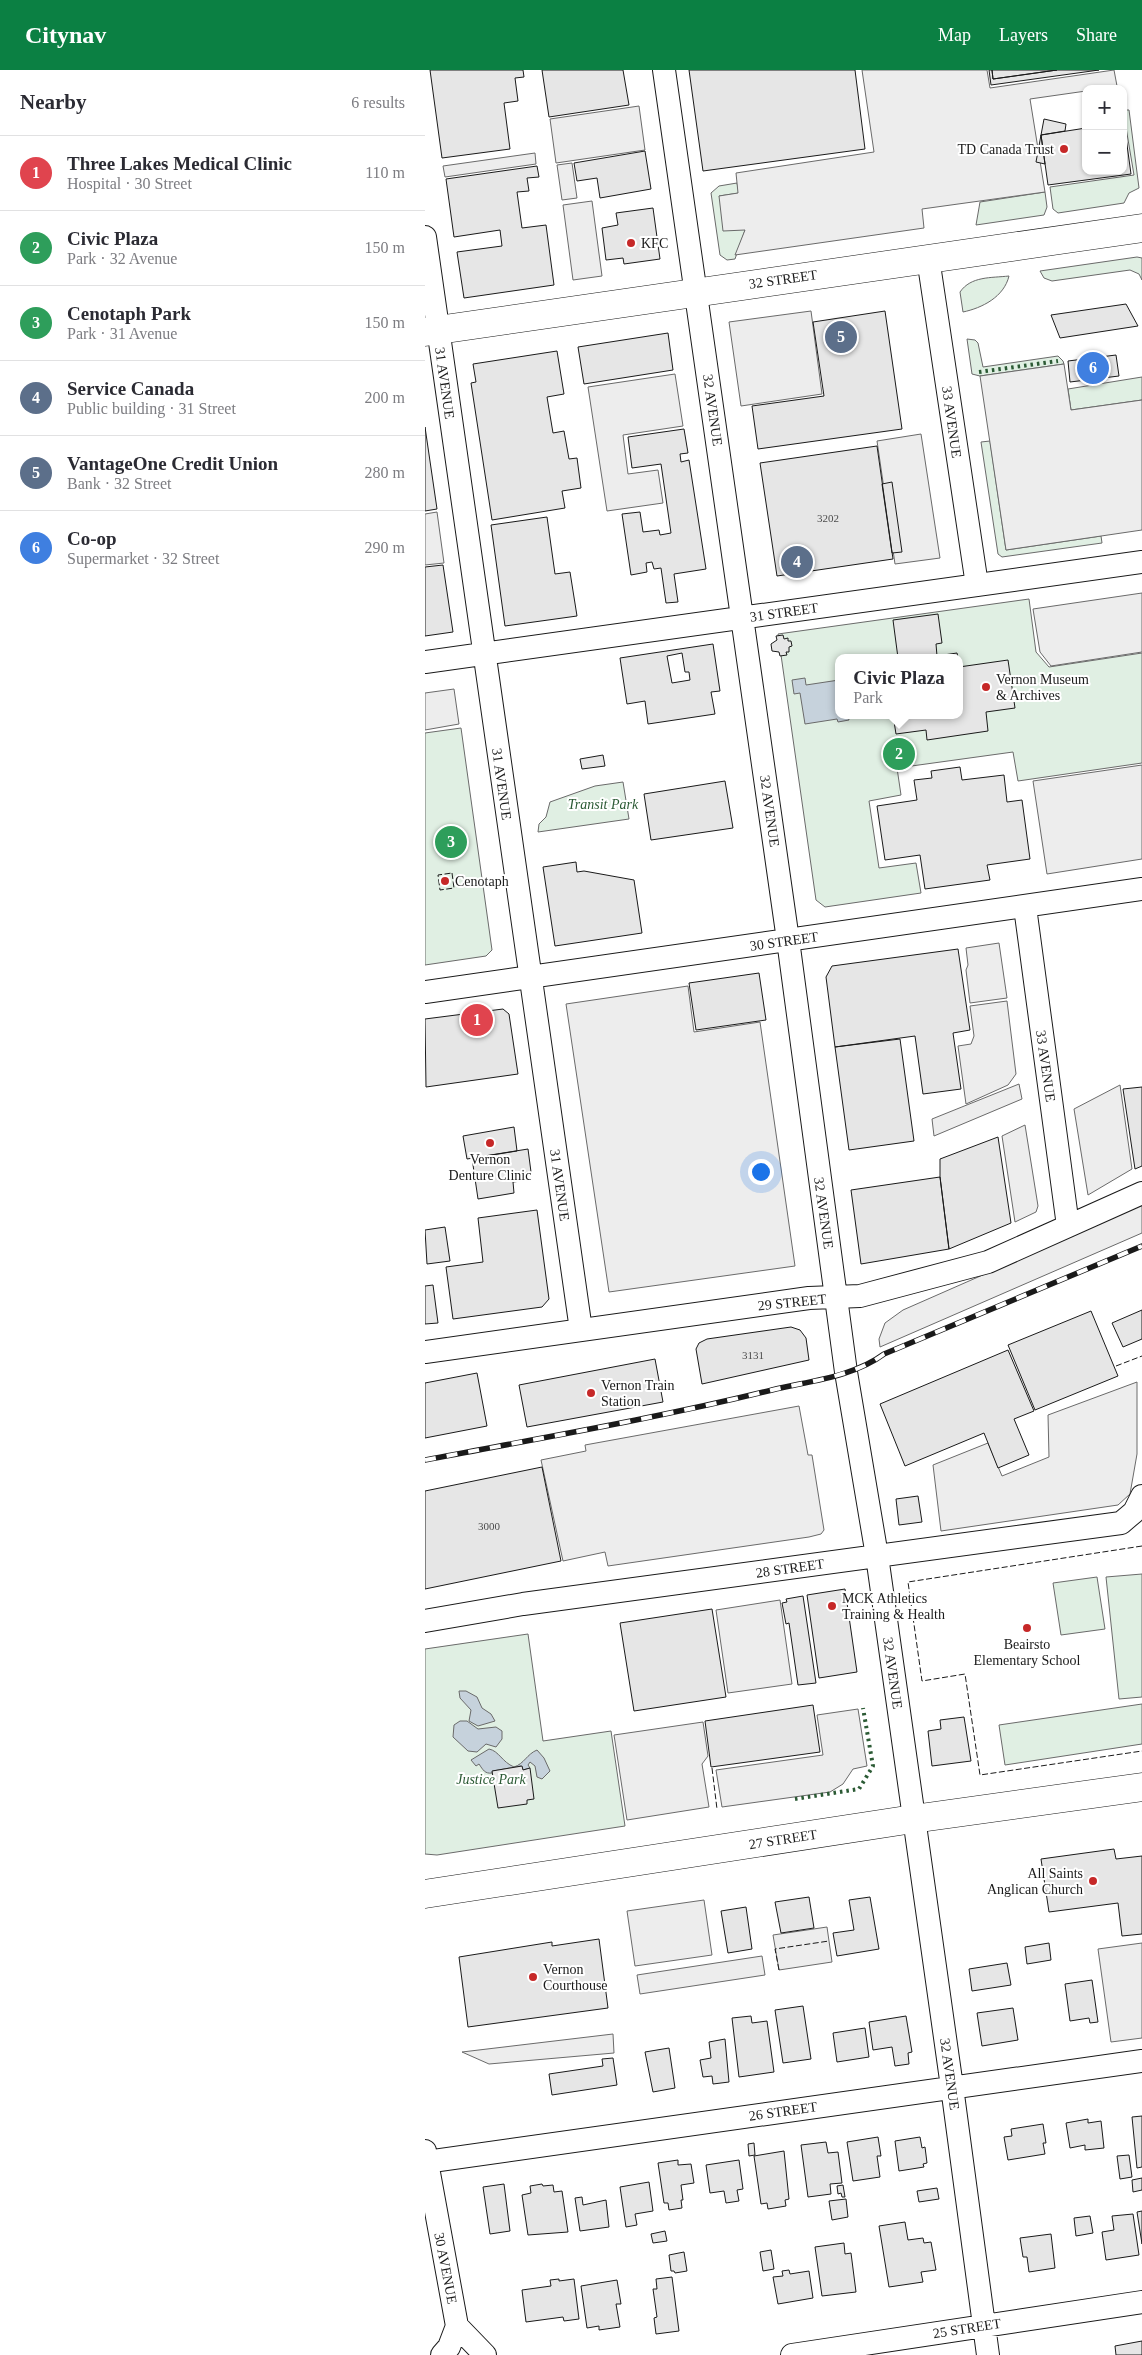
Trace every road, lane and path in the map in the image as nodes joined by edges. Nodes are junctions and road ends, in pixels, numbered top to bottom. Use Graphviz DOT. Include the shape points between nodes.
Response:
graph roads {
  1 [pos="664,70"];
  2 [pos="1142,228"];
  3 [pos="425,237"];
  4 [pos="928,258"];
  5 [pos="696,292"];
  6 [pos="431,331"];
  7 [pos="1142,562"];
  8 [pos="977,586"];
  9 [pos="743,618"];
  10 [pos="484,653"];
  11 [pos="425,662"];
  12 [pos="1142,889"];
  13 [pos="1025,907"];
  14 [pos="788,940"];
  15 [pos="530,977"];
  16 [pos="425,992"];
  17 [pos="1142,1193"];
  18 [pos="1068,1226"];
  19 [pos="836,1297"];
  20 [pos="581,1330"];
  21 [pos="425,1352"];
  22 [pos="1142,1496"];
  23 [pos="877,1556"];
  24 [pos="425,1621"];
  25 [pos="1142,1787"];
  26 [pos="913,1819"];
  27 [pos="425,1894"];
  28 [pos="1142,2061"];
  29 [pos="953,2087"];
  30 [pos="426,2158"];
  31 [pos="1142,2302"];
  32 [pos="983,2324"];
  33 [pos="457,2326"];
  34 [pos="442,2355"];
  35 [pos="485,2355"];
  36 [pos="792,2355"];
  37 [pos="988,2355"];
  1 -- 5 [label="street, 32 AVENUE"];
  2 -- 4 [label="main road, 32 STREET"];
  3 -- 6 [label="street, 31 AVENUE"];
  4 -- 5 [label="main road, 32 STREET"];
  4 -- 8 [label="street, 33 AVENUE"];
  5 -- 6 [label="main road, 32 STREET"];
  5 -- 9 [label="street, 32 AVENUE"];
  6 -- 10 [label="street, 31 AVENUE"];
  7 -- 8 [label="street, 31 STREET"];
  8 -- 9 [label="street, 31 STREET"];
  9 -- 10 [label="street, 31 STREET"];
  9 -- 14 [label="street, 32 AVENUE"];
  10 -- 11 [label="street, 31 STREET"];
  10 -- 15 [label="street, 31 AVENUE"];
  12 -- 13 [label="street, 30 STREET"];
  13 -- 14 [label="street, 30 STREET"];
  13 -- 18 [label="street, 33 AVENUE"];
  14 -- 15 [label="street, 30 STREET"];
  14 -- 19 [label="street, 32 AVENUE"];
  15 -- 16 [label="street, 30 STREET"];
  15 -- 20 [label="street, 31 AVENUE"];
  17 -- 18 [label="street, 29 STREET"];
  18 -- 19 [label="street, 29 STREET" via="988,1262 884,1291"];
  19 -- 20 [label="street, 29 STREET"];
  19 -- 23 [label="street, 32 AVENUE"];
  20 -- 21 [label="street, 29 STREET"];
  22 -- 23 [label="street, 28 STREET" via="1133,1512 1121,1523"];
  23 -- 24 [label="street, 28 STREET" via="523,1604"];
  23 -- 26 [label="street, 32 AVENUE"];
  25 -- 26 [label="main road, 27 STREET"];
  26 -- 27 [label="main road, 27 STREET"];
  26 -- 29 [label="street, 32 AVENUE"];
  28 -- 29 [label="street, 26 STREET"];
  29 -- 30 [label="street, 26 STREET"];
  29 -- 32 [label="street, 32 AVENUE"];
  30 -- 33 [label="street, 30 AVENUE"];
  31 -- 32 [label="street, 25 STREET"];
  32 -- 36 [label="street, 25 STREET"];
  32 -- 37 [label="street, 32 AVENUE"];
  33 -- 34 [label="street" via="449,2347"];
  33 -- 35 [label="street"];
}
